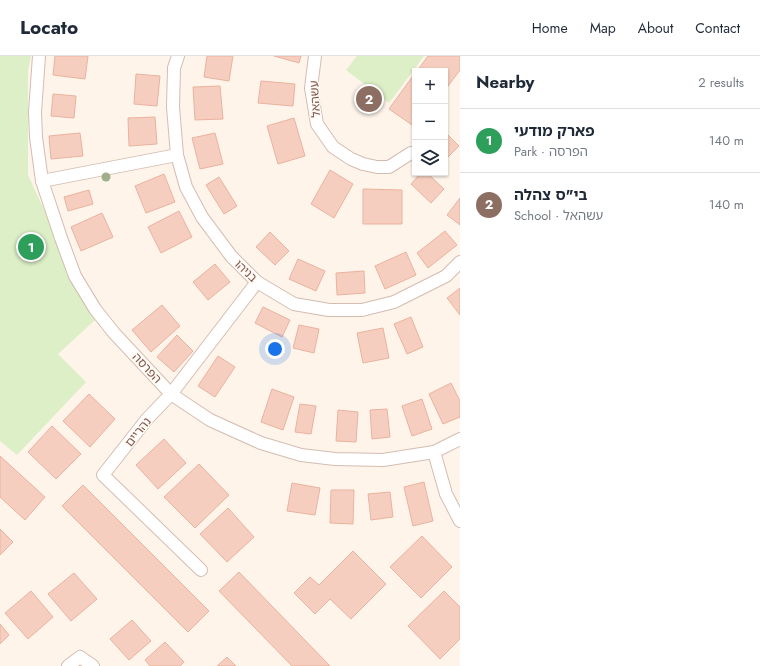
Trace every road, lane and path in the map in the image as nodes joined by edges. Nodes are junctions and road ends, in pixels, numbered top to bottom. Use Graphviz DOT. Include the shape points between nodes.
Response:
graph roads {
  1 [pos="39,56"];
  2 [pos="178,56"];
  3 [pos="315,56"];
  4 [pos="411,154"];
  5 [pos="177,155"];
  6 [pos="42,182"];
  7 [pos="460,262"];
  8 [pos="257,282"];
  9 [pos="171,394"];
  10 [pos="460,439"];
  11 [pos="434,452"];
  12 [pos="460,521"];
  13 [pos="201,570"];
  14 [pos="68,666"];
  15 [pos="93,666"];
  1 -- 6 [label="street, הפרסה" via="35,112"];
  2 -- 5 [label="street, בניהו" via="174,68 173,99"];
  3 -- 4 [label="street, עשהאל" via="312,88 317,124 333,147 351,159 376,167 389,167"];
  5 -- 6 [label="street"];
  5 -- 8 [label="street, בניהו" via="186,187 202,217 231,256"];
  6 -- 9 [label="street, הפרסה" via="76,276 95,309"];
  7 -- 8 [label="street, בניהו" via="446,276 394,302 362,310 329,310 294,304"];
  8 -- 9 [label="street, נהריים"];
  9 -- 11 [label="street, הפרסה" via="210,420 262,443 301,455 384,460"];
  9 -- 13 [label="street, נהריים" via="147,419 103,475"];
  10 -- 11 [label="street, הפרסה"];
  11 -- 12 [label="street" via="446,494"];
  14 -- 15 [label="street" via="80,656"];
}
